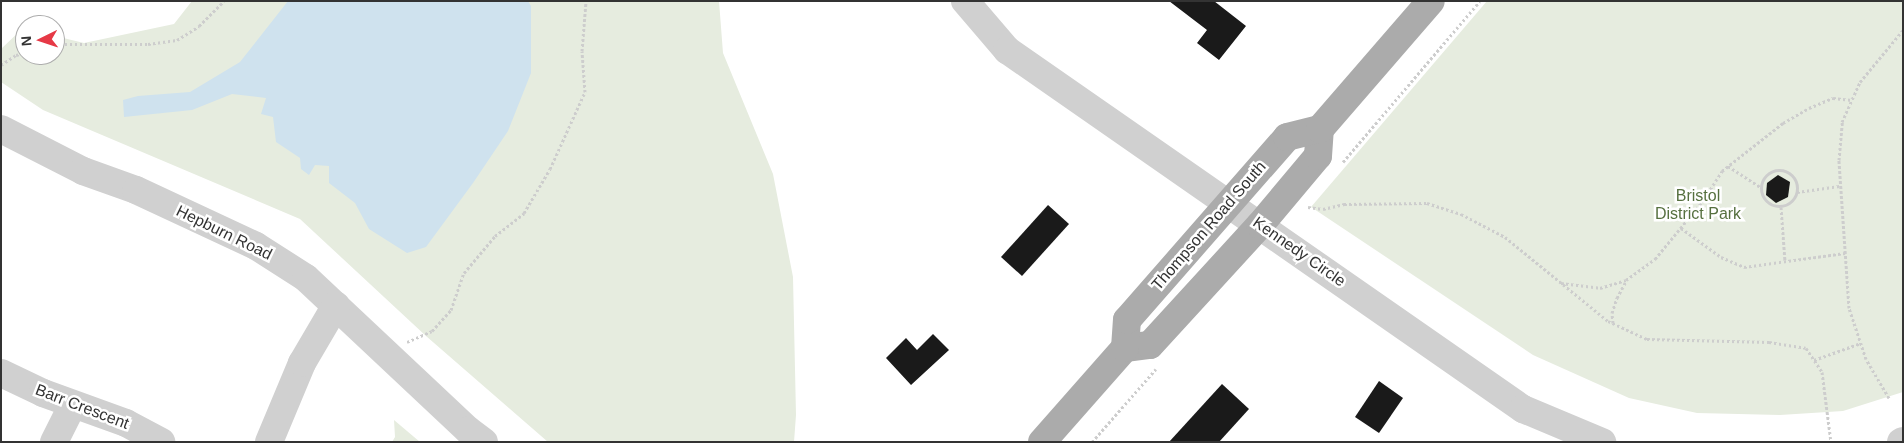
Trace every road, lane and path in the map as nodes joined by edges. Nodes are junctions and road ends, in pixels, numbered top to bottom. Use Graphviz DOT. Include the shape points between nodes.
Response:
graph roads {
  1 [pos="224,1"];
  2 [pos="586,1"];
  3 [pos="965,1"];
  4 [pos="1431,1"];
  5 [pos="1480,1"];
  6 [pos="1903,30"];
  7 [pos="65,44"];
  8 [pos="15,58"];
  9 [pos="1,65"];
  10 [pos="1852,100"];
  11 [pos="1,129"];
  12 [pos="1320,129"];
  13 [pos="1342,164"];
  14 [pos="1728,166"];
  15 [pos="1840,186"];
  16 [pos="1760,188"];
  17 [pos="1797,192"];
  18 [pos="1310,201"];
  19 [pos="1228,204"];
  20 [pos="1781,207"];
  21 [pos="1260,225"];
  22 [pos="1681,228"];
  23 [pos="1845,253"];
  24 [pos="1785,261"];
  25 [pos="1626,280"];
  26 [pos="1560,283"];
  27 [pos="336,305"];
  28 [pos="1613,323"];
  29 [pos="1861,343"];
  30 [pos="1125,348"];
  31 [pos="386,351"];
  32 [pos="1814,360"];
  33 [pos="1,373"];
  34 [pos="1889,398"];
  35 [pos="73,404"];
  36 [pos="54,442"];
  37 [pos="162,442"];
  38 [pos="269,442"];
  39 [pos="484,442"];
  40 [pos="1042,442"];
  41 [pos="1602,442"];
  42 [pos="1831,442"];
  1 -- 7 [label="path" via="199,26 177,40 148,44"];
  2 -- 31 [label="path" via="582,52 585,92 550,169 524,212 495,236 464,273 451,310 432,331"];
  3 -- 19 [label="street, Kennedy Circle" via="1007,50"];
  4 -- 12 [label="main road"];
  5 -- 13 [label="path"];
  6 -- 10 [label="path" via="1860,82"];
  8 -- 9 [label="path"];
  10 -- 14 [label="path" via="1834,98 1809,108 1782,123"];
  10 -- 15 [label="path" via="1842,122 1838,160"];
  11 -- 27 [label="street, Hepburn Road" via="83,171 136,190 256,246 306,278"];
  12 -- 19 [label="main road, Thompson Road South" via="1286,137"];
  12 -- 21 [label="main road" via="1318,156"];
  14 -- 16 [label="path"];
  14 -- 22 [label="path"];
  15 -- 17 [label="path"];
  15 -- 23 [label="path"];
  16 -- 17 [label="path" via="1764,177 1781,170 1792,176"];
  16 -- 20 [label="path" via="1769,204"];
  17 -- 20 [label="path" via="1790,203"];
  18 -- 26 [label="path" via="1305,206 1323,209 1344,204 1427,203 1461,214 1504,237"];
  19 -- 21 [label="street, Kennedy Circle"];
  19 -- 30 [label="main road, Thompson Road South" via="1127,320"];
  20 -- 24 [label="path"];
  21 -- 30 [label="main road" via="1150,345"];
  21 -- 41 [label="street, Kennedy Circle" via="1523,409"];
  22 -- 24 [label="path" via="1721,257 1744,267"];
  22 -- 25 [label="path" via="1655,259"];
  23 -- 24 [label="path"];
  23 -- 29 [label="path" via="1849,308"];
  25 -- 26 [label="path" via="1600,288"];
  25 -- 28 [label="path" via="1612,313"];
  26 -- 28 [label="path"];
  27 -- 31 [label="street, Hepburn Road"];
  27 -- 38 [label="street" via="302,364"];
  28 -- 32 [label="path" via="1647,339 1769,342 1797,346 1806,348"];
  29 -- 32 [label="path"];
  29 -- 34 [label="path" via="1866,359"];
  30 -- 40 [label="main road"];
  31 -- 39 [label="street, Hepburn Road"];
  32 -- 42 [label="path" via="1822,372"];
  33 -- 35 [label="street, Barr Crescent"];
  35 -- 36 [label="street"];
  35 -- 37 [label="street, Barr Crescent" via="126,423"];
}
